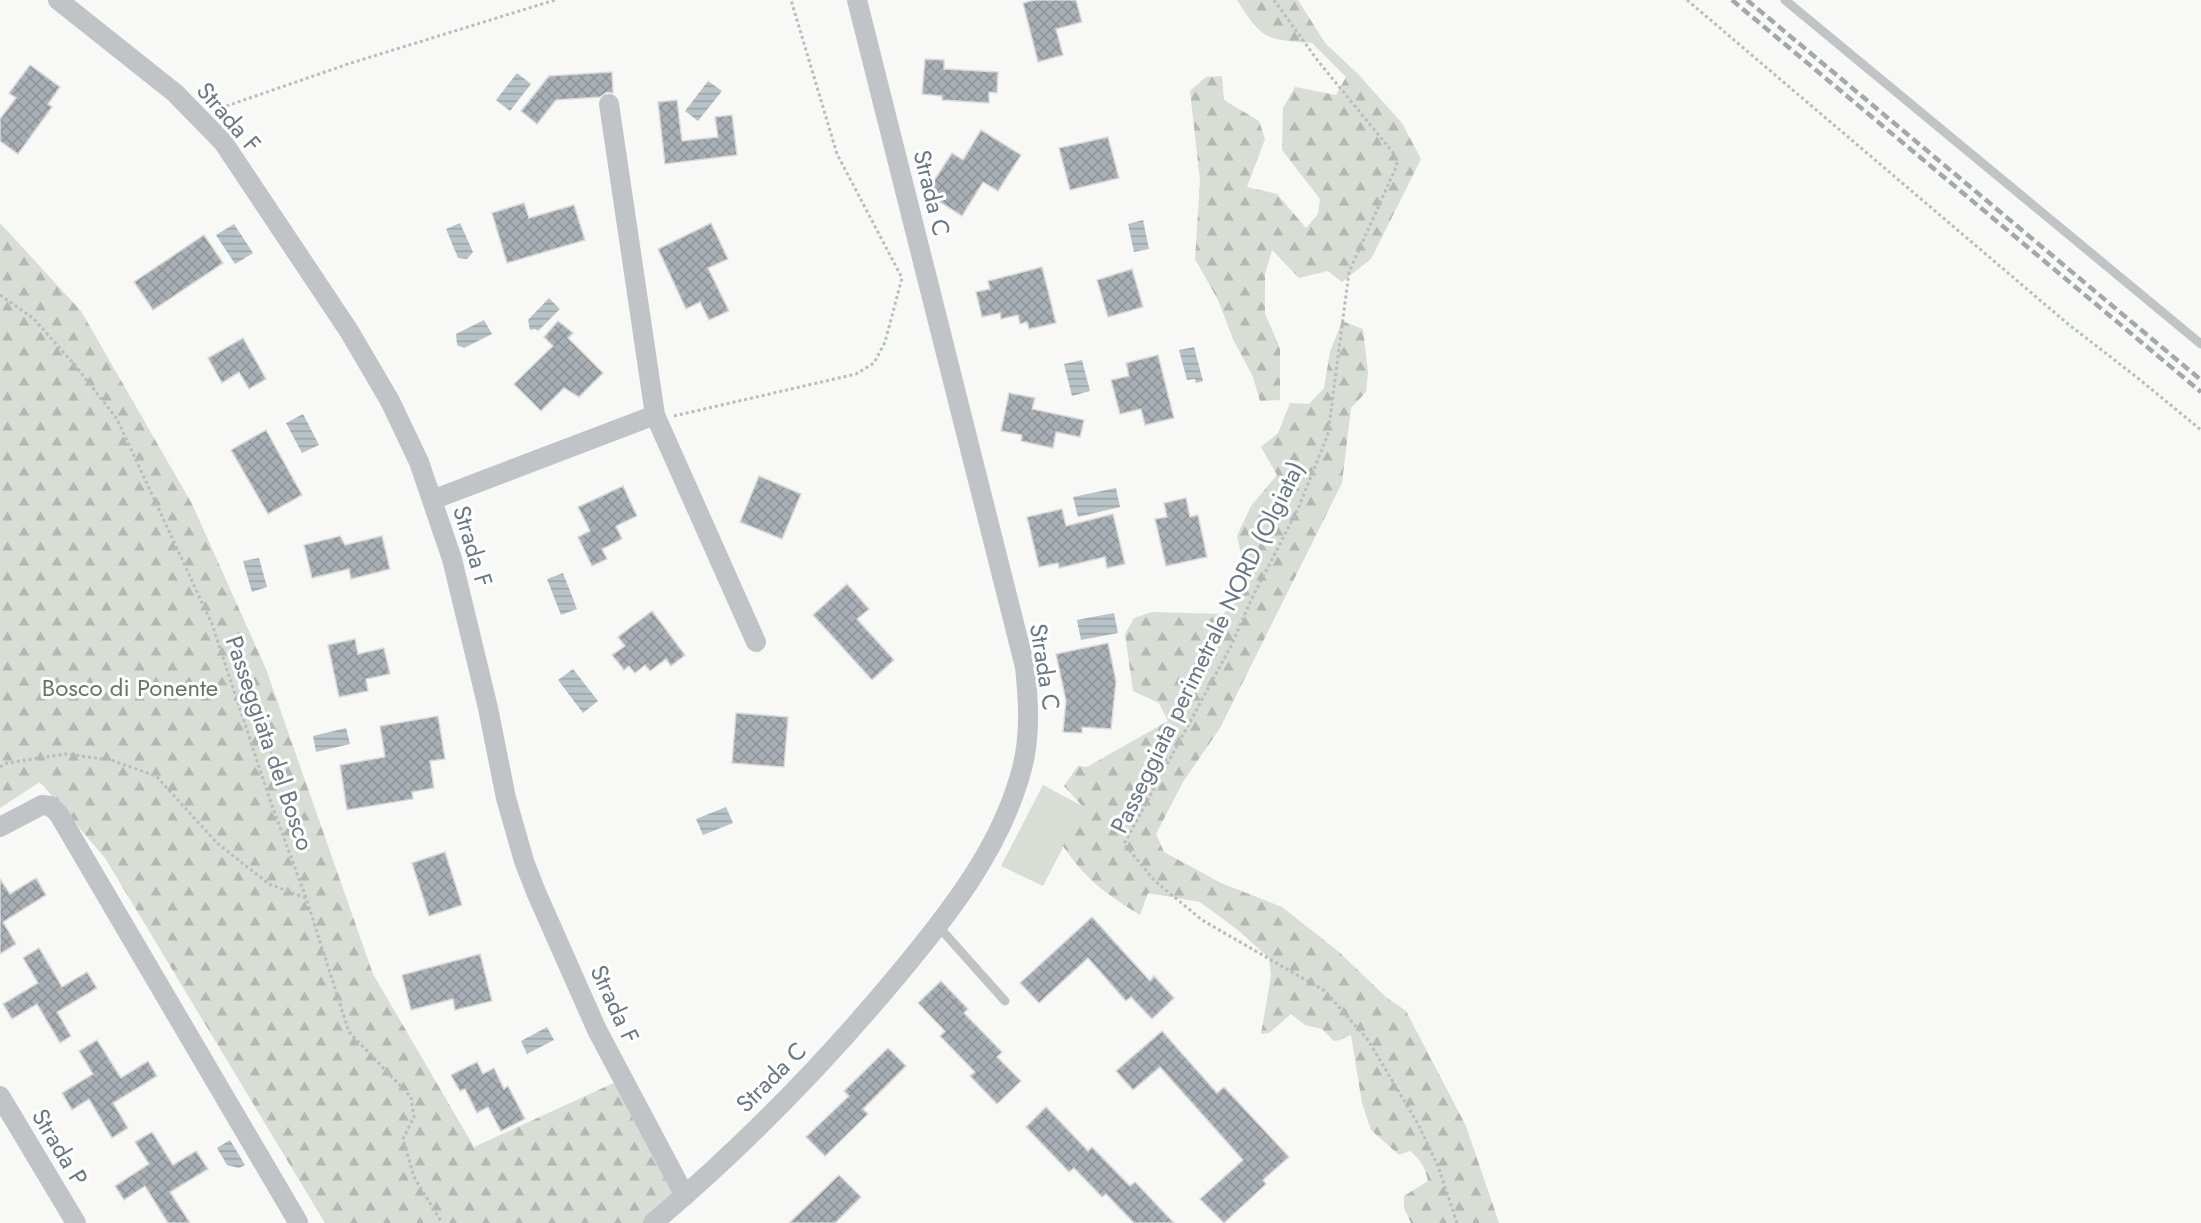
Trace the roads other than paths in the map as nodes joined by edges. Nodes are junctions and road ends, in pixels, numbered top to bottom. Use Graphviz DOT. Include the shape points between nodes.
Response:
graph roads {
  1 [pos="58,0"];
  2 [pos="857,0"];
  3 [pos="1785,0"];
  4 [pos="609,104"];
  5 [pos="2201,344"];
  6 [pos="655,414"];
  7 [pos="432,500"];
  8 [pos="756,642"];
  9 [pos="0,827"];
  10 [pos="938,926"];
  11 [pos="1005,1001"];
  12 [pos="0,1096"];
  13 [pos="685,1196"];
  14 [pos="298,1222"];
  15 [pos="76,1223"];
  16 [pos="653,1223"];
  1 -- 7 [label="street, Strada F" via="175,93 238,163 367,360 405,433"];
  2 -- 10 [label="street, Strada C" via="1025,667 1028,697 1026,753 1011,802 981,861"];
  3 -- 5 [label="lane"];
  4 -- 6 [label="street"];
  6 -- 7 [label="street"];
  6 -- 8 [label="street"];
  7 -- 13 [label="street, Strada F" via="459,584 506,798 524,861 597,1030"];
  9 -- 14 [label="street" via="39,806 50,806 58,813"];
  10 -- 11 [label="lane"];
  10 -- 13 [label="street, Strada C" via="838,1046"];
  12 -- 15 [label="street, Strada P"];
  13 -- 16 [label="street, Strada C"];
}
